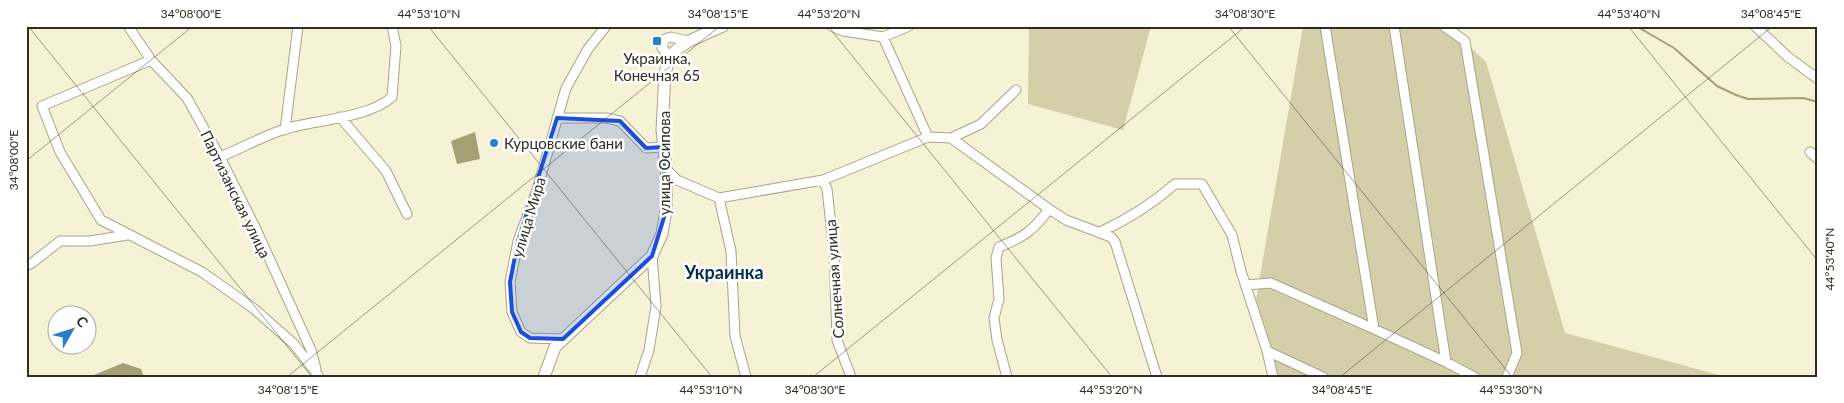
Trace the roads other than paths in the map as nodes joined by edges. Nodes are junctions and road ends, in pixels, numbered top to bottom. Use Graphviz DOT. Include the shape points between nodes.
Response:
graph roads {
  1 [pos="128,26"];
  2 [pos="298,26"];
  3 [pos="392,26"];
  4 [pos="606,26"];
  5 [pos="723,26"];
  6 [pos="831,26"];
  7 [pos="909,26"];
  8 [pos="1325,26"];
  9 [pos="1394,26"];
  10 [pos="1444,26"];
  11 [pos="1755,26"];
  12 [pos="882,36"];
  13 [pos="689,40"];
  14 [pos="670,58"];
  15 [pos="151,60"];
  16 [pos="1818,79"];
  17 [pos="1016,90"];
  18 [pos="340,117"];
  19 [pos="557,118"];
  20 [pos="285,130"];
  21 [pos="928,137"];
  22 [pos="951,138"];
  23 [pos="663,147"];
  24 [pos="1810,152"];
  25 [pos="220,156"];
  26 [pos="1818,159"];
  27 [pos="666,169"];
  28 [pos="823,180"];
  29 [pos="719,198"];
  30 [pos="1049,210"];
  31 [pos="407,214"];
  32 [pos="1100,232"];
  33 [pos="128,235"];
  34 [pos="652,256"];
  35 [pos="26,266"];
  36 [pos="1245,285"];
  37 [pos="1374,329"];
  38 [pos="563,339"];
  39 [pos="1268,351"];
  40 [pos="1446,362"];
  41 [pos="319,376"];
  42 [pos="544,377"];
  43 [pos="640,377"];
  44 [pos="746,377"];
  45 [pos="851,377"];
  46 [pos="1007,377"];
  47 [pos="1157,377"];
  48 [pos="1273,377"];
  49 [pos="1323,377"];
  50 [pos="1474,377"];
  51 [pos="1506,377"];
  1 -- 15 [label="street, Партизанская улица"];
  2 -- 20 [label="street"];
  3 -- 18 [label="street" via="396,46 392,97 384,104"];
  4 -- 19 [label="street, улица Мира" via="588,49 566,88"];
  5 -- 13 [label="main road"];
  6 -- 12 [label="street" via="843,31"];
  7 -- 12 [label="street"];
  8 -- 37 [label="street"];
  9 -- 40 [label="street"];
  10 -- 51 [label="street" via="1464,41 1517,353"];
  11 -- 16 [label="street" via="1788,58"];
  12 -- 21 [label="street"];
  13 -- 14 [label="main road"];
  13 -- 14 [label="street" via="664,39 662,48"];
  14 -- 23 [label="main road, улица Осипова" via="665,73"];
  15 -- 25 [label="street, Партизанская улица" via="187,98"];
  15 -- 33 [label="street" via="42,106 60,152 101,220"];
  17 -- 22 [label="street" via="981,124"];
  18 -- 20 [label="street"];
  18 -- 31 [label="street" via="386,171"];
  19 -- 23 [label="street" via="606,118 620,122 646,148"];
  19 -- 38 [label="street, улица Мира" via="537,190 518,241 510,282 512,312 521,332 530,338"];
  20 -- 25 [label="street"];
  21 -- 22 [label="street"];
  21 -- 28 [label="street"];
  22 -- 30 [label="street"];
  23 -- 27 [label="main road, улица Осипова"];
  24 -- 26 [label="street"];
  25 -- 41 [label="street, Партизанская улица" via="311,350"];
  27 -- 29 [label="street" via="678,180"];
  27 -- 34 [label="main road, улица Осипова" via="666,211 662,234"];
  28 -- 29 [label="street"];
  28 -- 45 [label="street, Солнечная улица" via="827,189 834,252 837,340"];
  29 -- 44 [label="street" via="731,251 735,336"];
  30 -- 32 [label="street"];
  30 -- 46 [label="street" via="1024,237 999,247 996,258 999,299 994,318"];
  32 -- 36 [label="street" via="1128,220 1174,184 1202,184 1232,235"];
  32 -- 47 [label="street" via="1111,236 1115,242"];
  33 -- 35 [label="street" via="60,242"];
  33 -- 41 [label="street" via="202,272 253,308 294,344"];
  34 -- 38 [label="main road, улица Осипова"];
  34 -- 43 [label="street" via="656,306 649,350"];
  36 -- 37 [label="street" via="1271,283"];
  36 -- 39 [label="street"];
  37 -- 40 [label="street"];
  38 -- 42 [label="main road, улица Осипова" via="550,359"];
  39 -- 48 [label="street"];
  39 -- 49 [label="street"];
  40 -- 50 [label="street"];
}
